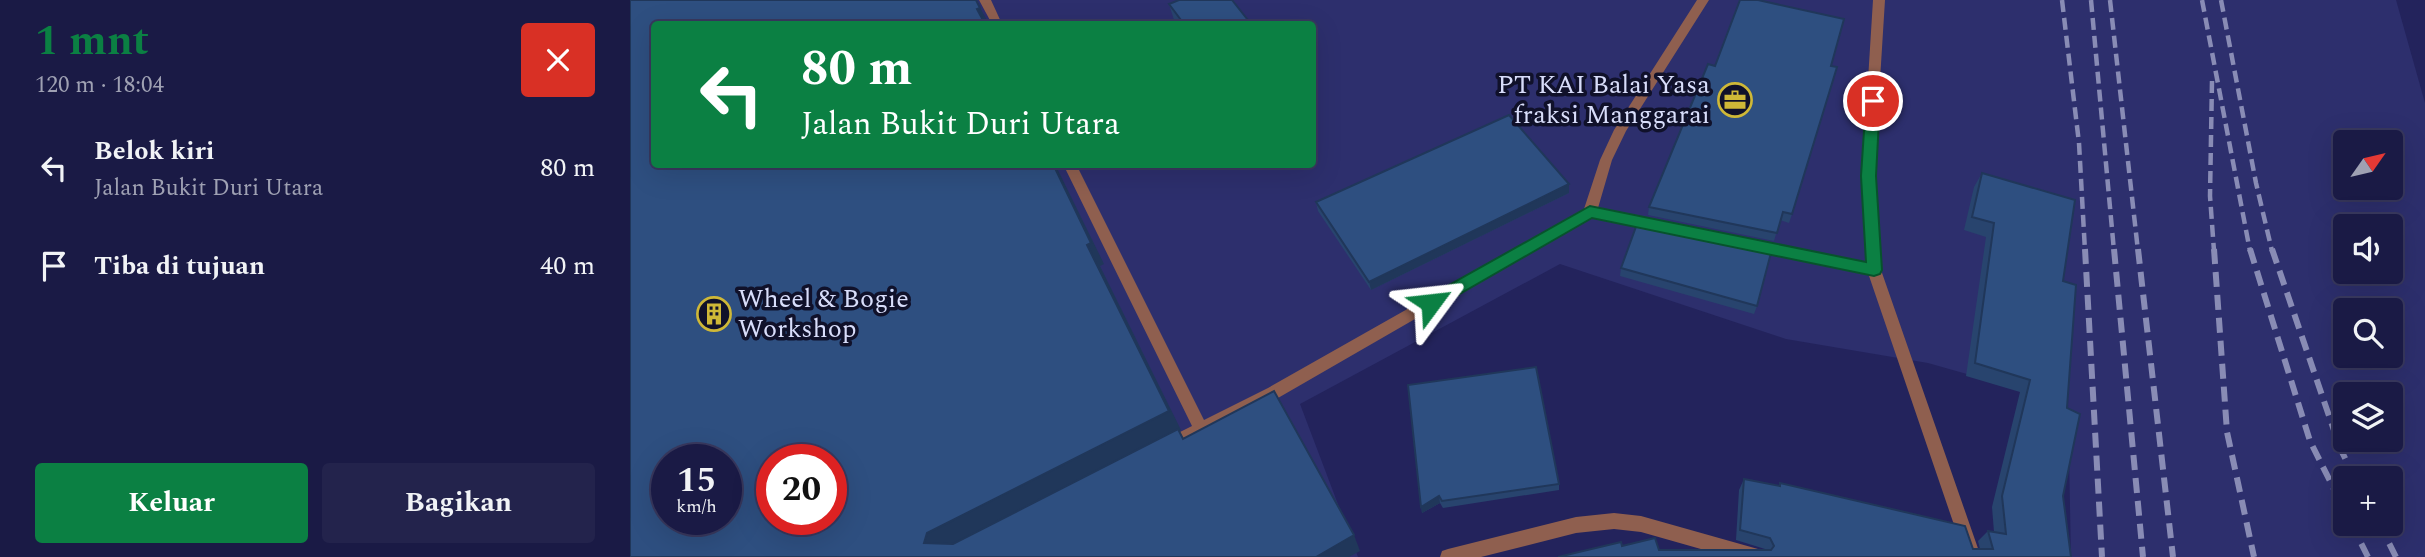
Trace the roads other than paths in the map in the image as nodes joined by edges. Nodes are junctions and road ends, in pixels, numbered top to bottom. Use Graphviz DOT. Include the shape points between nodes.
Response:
graph roads {
  1 [pos="985,0"];
  2 [pos="1703,0"];
  3 [pos="1879,0"];
  4 [pos="996,21"];
  5 [pos="1071,168"];
  6 [pos="1590,212"];
  7 [pos="1671,229"];
  8 [pos="1739,242"];
  9 [pos="1874,270"];
  10 [pos="1201,429"];
  11 [pos="1152,454"];
  12 [pos="1448,557"];
  13 [pos="1758,557"];
  14 [pos="1973,557"];
  1 -- 4 [label="street"];
  2 -- 6 [label="street" via="1620,130"];
  3 -- 9 [label="street" via="1868,176"];
  5 -- 10 [label="street"];
  6 -- 7 [label="street"];
  6 -- 10 [label="street" via="1273,393"];
  8 -- 9 [label="street"];
  9 -- 14 [label="street"];
  10 -- 11 [label="street"];
  12 -- 13 [label="street" via="1576,525 1614,521 1642,524"];
}
